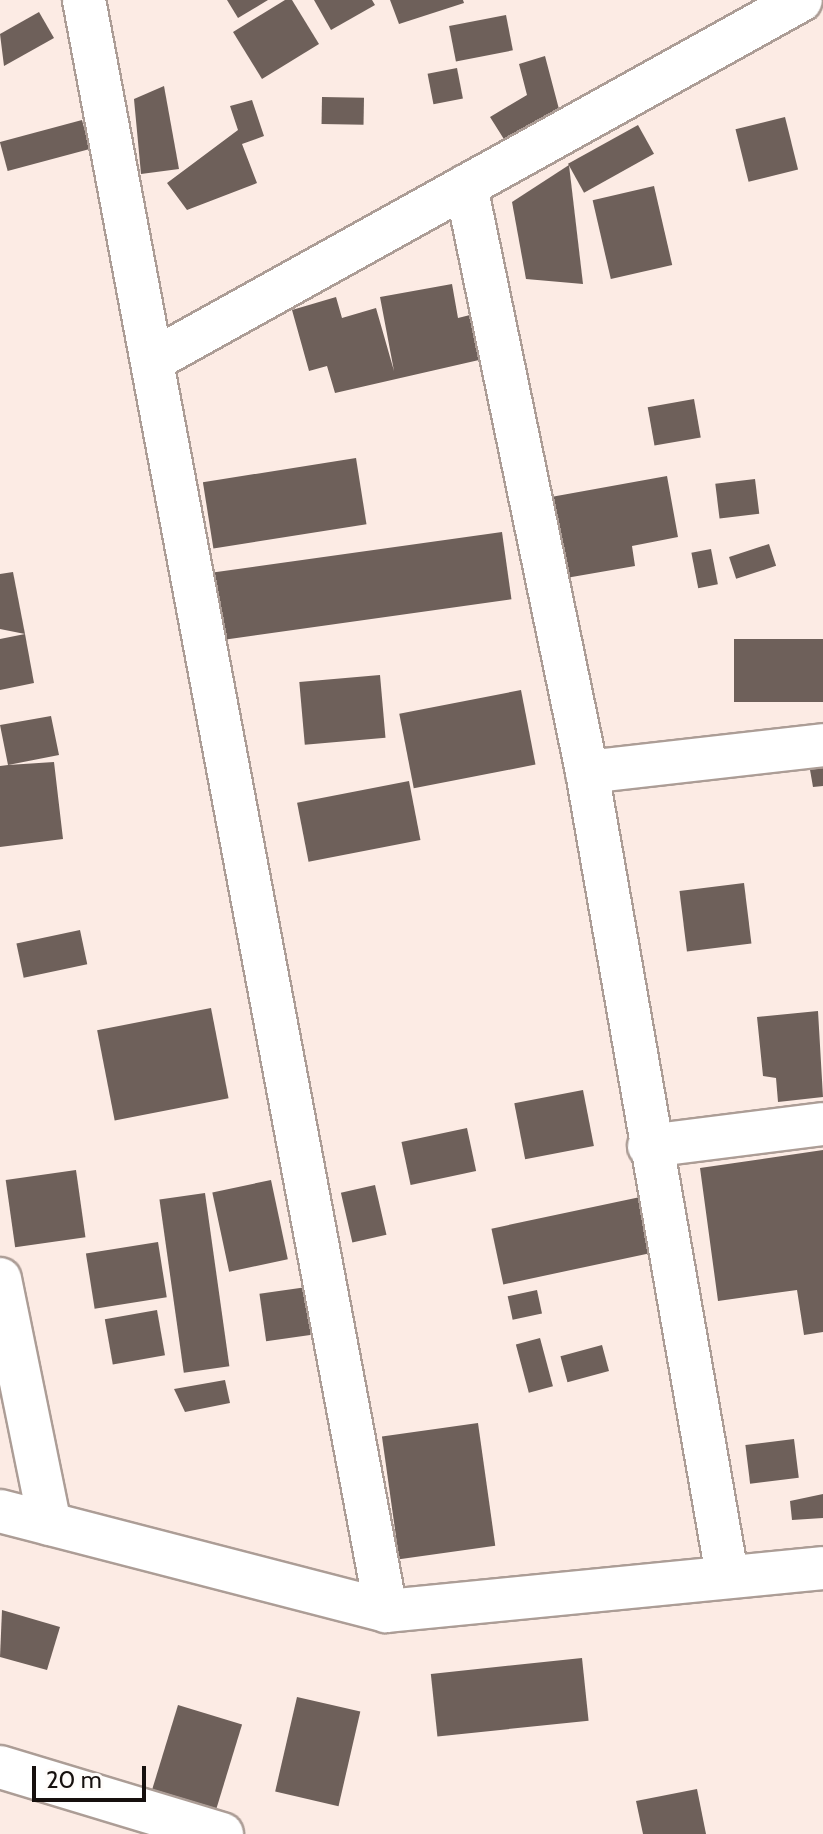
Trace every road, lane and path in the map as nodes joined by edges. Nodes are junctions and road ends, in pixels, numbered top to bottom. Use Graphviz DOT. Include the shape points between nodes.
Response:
graph roads {
  1 [pos="84,0"];
  2 [pos="801,0"];
  3 [pos="466,186"];
  4 [pos="153,360"];
  5 [pos="823,745"];
  6 [pos="587,772"];
  7 [pos="823,1124"];
  8 [pos="649,1146"];
  9 [pos="0,1279"];
  10 [pos="0,1511"];
  11 [pos="50,1524"];
  12 [pos="823,1568"];
  13 [pos="727,1575"];
  14 [pos="386,1611"];
  15 [pos="0,1767"];
  16 [pos="222,1834"];
  1 -- 4 [label="street"];
  2 -- 3 [label="street"];
  3 -- 4 [label="street"];
  3 -- 6 [label="street"];
  4 -- 14 [label="street"];
  5 -- 6 [label="street"];
  6 -- 8 [label="street"];
  7 -- 8 [label="street"];
  8 -- 13 [label="street"];
  9 -- 11 [label="street"];
  10 -- 11 [label="street"];
  11 -- 14 [label="street"];
  12 -- 13 [label="street"];
  13 -- 14 [label="street"];
  15 -- 16 [label="street"];
}
